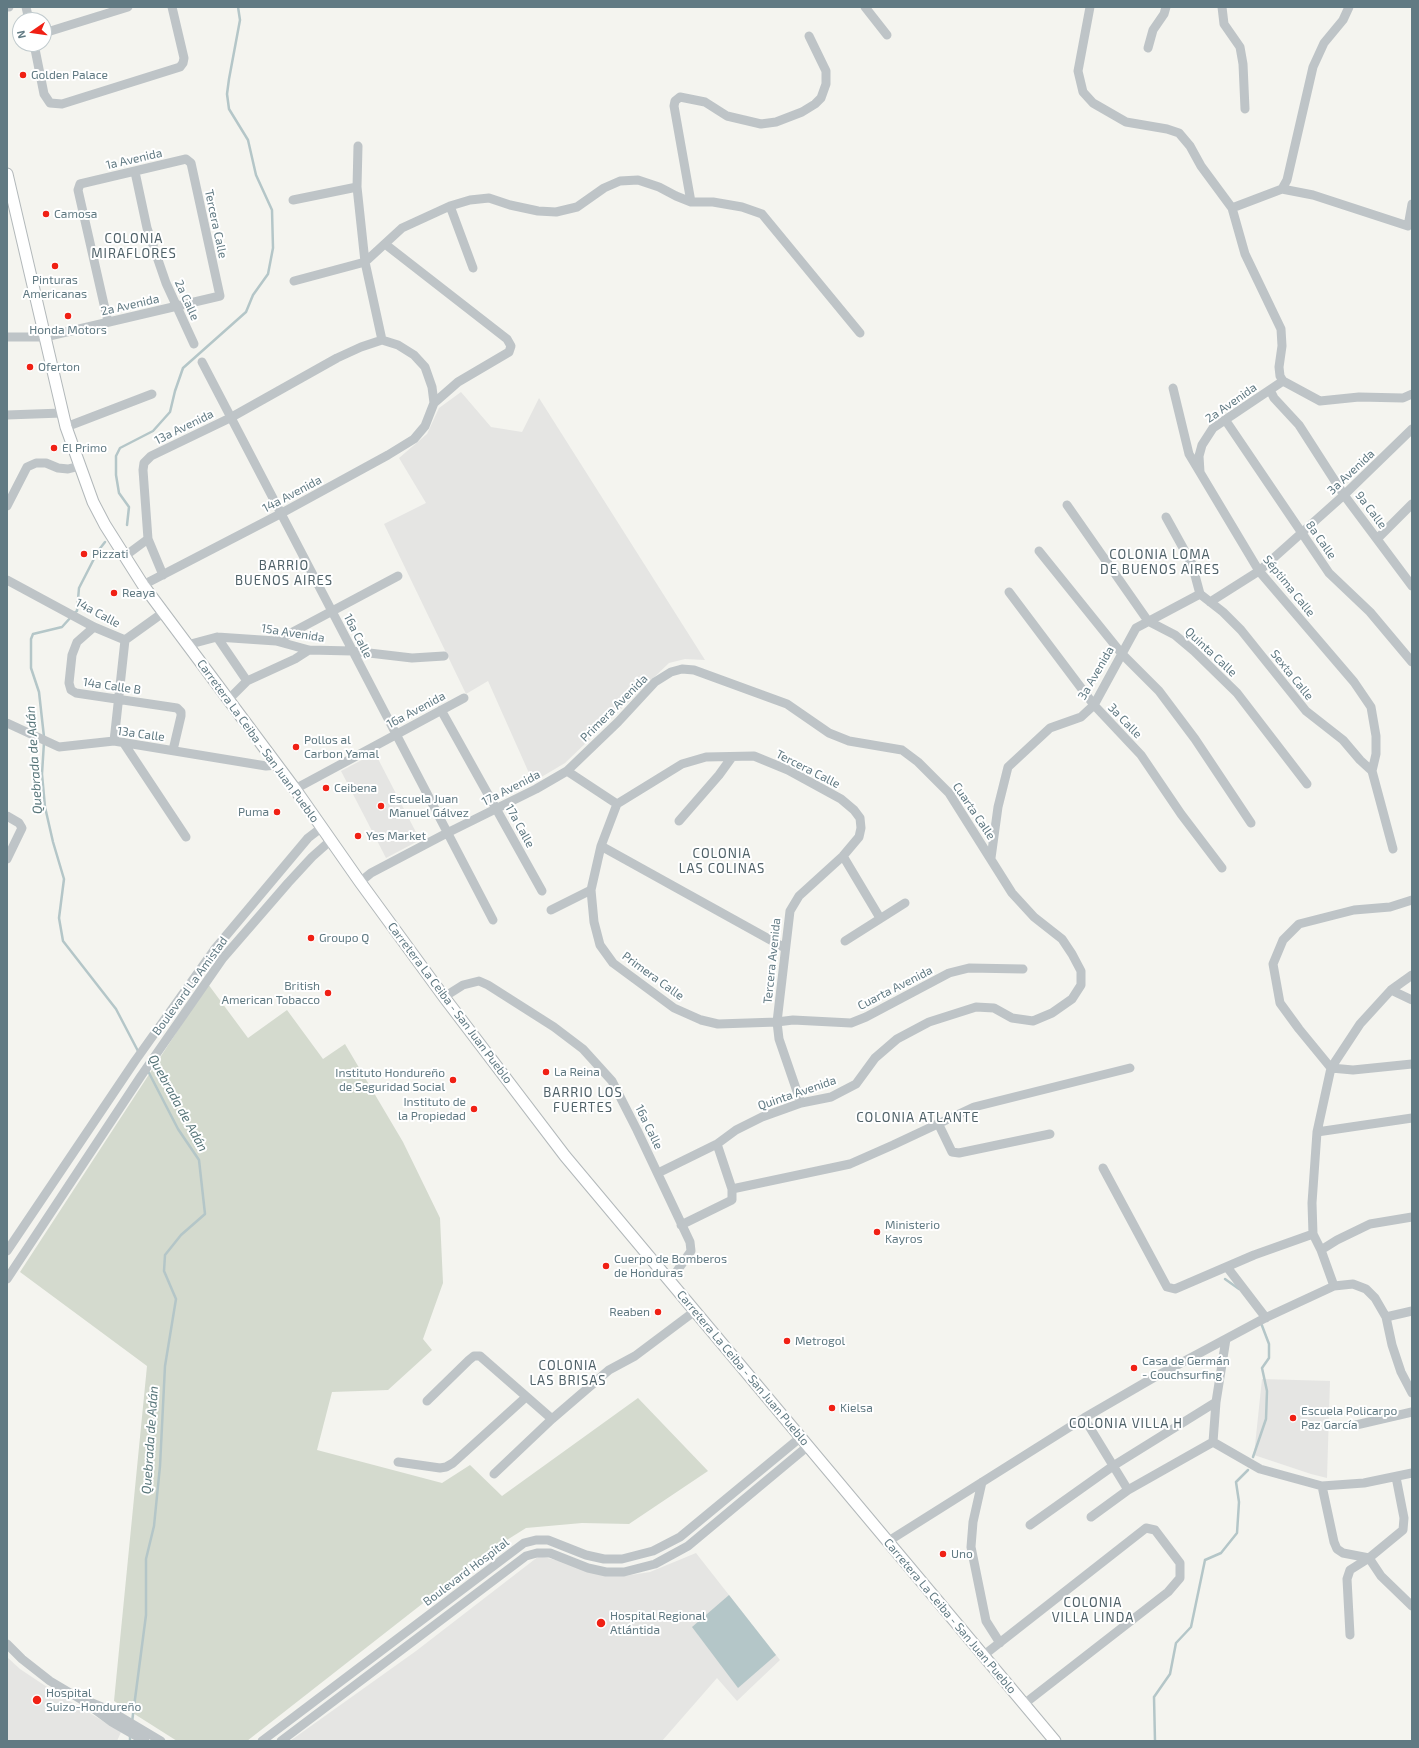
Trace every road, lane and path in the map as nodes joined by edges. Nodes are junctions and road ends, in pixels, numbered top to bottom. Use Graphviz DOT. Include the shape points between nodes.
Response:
graph roads {
  1 [pos="128,7"];
  2 [pos="172,7"];
  3 [pos="864,7"];
  4 [pos="1090,7"];
  5 [pos="1166,7"];
  6 [pos="1222,7"];
  7 [pos="1349,7"];
  8 [pos="52,31"];
  9 [pos="887,35"];
  10 [pos="809,36"];
  11 [pos="1148,48"];
  12 [pos="36,52"];
  13 [pos="1245,109"];
  14 [pos="358,146"];
  15 [pos="186,159"];
  16 [pos="135,172"];
  17 [pos="7,174"];
  18 [pos="357,187"];
  19 [pos="1282,189"];
  20 [pos="293,200"];
  21 [pos="691,202"];
  22 [pos="1412,204"];
  23 [pos="450,206"];
  24 [pos="1232,208"];
  25 [pos="385,244"];
  26 [pos="365,262"];
  27 [pos="473,268"];
  28 [pos="294,281"];
  29 [pos="220,296"];
  30 [pos="176,307"];
  31 [pos="108,322"];
  32 [pos="860,333"];
  33 [pos="7,337"];
  34 [pos="45,337"];
  35 [pos="382,340"];
  36 [pos="194,344"];
  37 [pos="202,362"];
  38 [pos="1283,381"];
  39 [pos="1173,388"];
  40 [pos="1270,390"];
  41 [pos="152,394"];
  42 [pos="1412,394"];
  43 [pos="434,404"];
  44 [pos="62,413"];
  45 [pos="7,415"];
  46 [pos="230,418"];
  47 [pos="1226,421"];
  48 [pos="66,427"];
  49 [pos="1412,429"];
  50 [pos="80,466"];
  51 [pos="1201,475"];
  52 [pos="1344,495"];
  53 [pos="1412,504"];
  54 [pos="1067,505"];
  55 [pos="7,506"];
  56 [pos="280,514"];
  57 [pos="1166,517"];
  58 [pos="1301,533"];
  59 [pos="148,539"];
  60 [pos="1377,539"];
  61 [pos="1039,551"];
  62 [pos="125,556"];
  63 [pos="1258,571"];
  64 [pos="163,575"];
  65 [pos="398,576"];
  66 [pos="7,580"];
  67 [pos="1411,583"];
  68 [pos="143,585"];
  69 [pos="1010,592"];
  70 [pos="1200,594"];
  71 [pos="1210,602"];
  72 [pos="164,612"];
  73 [pos="332,612"];
  74 [pos="1148,621"];
  75 [pos="94,627"];
  76 [pos="217,636"];
  77 [pos="125,640"];
  78 [pos="276,641"];
  79 [pos="187,644"];
  80 [pos="309,650"];
  81 [pos="352,651"];
  82 [pos="1122,654"];
  83 [pos="444,656"];
  84 [pos="1412,662"];
  85 [pos="682,669"];
  86 [pos="247,681"];
  87 [pos="464,698"];
  88 [pos="119,699"];
  89 [pos="228,700"];
  90 [pos="1094,705"];
  91 [pos="441,710"];
  92 [pos="7,723"];
  93 [pos="396,734"];
  94 [pos="114,741"];
  95 [pos="124,742"];
  96 [pos="173,750"];
  97 [pos="732,757"];
  98 [pos="277,766"];
  99 [pos="567,771"];
  100 [pos="1372,771"];
  101 [pos="1307,784"];
  102 [pos="295,789"];
  103 [pos="617,804"];
  104 [pos="496,809"];
  105 [pos="7,816"];
  106 [pos="680,821"];
  107 [pos="861,823"];
  108 [pos="1251,823"];
  109 [pos="321,828"];
  110 [pos="446,833"];
  111 [pos="186,837"];
  112 [pos="330,841"];
  113 [pos="601,846"];
  114 [pos="1393,848"];
  115 [pos="843,856"];
  116 [pos="991,858"];
  117 [pos="7,860"];
  118 [pos="1222,868"];
  119 [pos="360,882"];
  120 [pos="591,890"];
  121 [pos="542,891"];
  122 [pos="1412,900"];
  123 [pos="905,903"];
  124 [pos="550,910"];
  125 [pos="880,918"];
  126 [pos="493,920"];
  127 [pos="845,941"];
  128 [pos="785,948"];
  129 [pos="1024,970"];
  130 [pos="1412,975"];
  131 [pos="1081,985"];
  132 [pos="1390,990"];
  133 [pos="444,997"];
  134 [pos="1412,1000"];
  135 [pos="777,1022"];
  136 [pos="1412,1064"];
  137 [pos="1130,1068"];
  138 [pos="1331,1068"];
  139 [pos="801,1103"];
  140 [pos="1412,1118"];
  141 [pos="938,1123"];
  142 [pos="1317,1132"];
  143 [pos="1050,1134"];
  144 [pos="717,1144"];
  145 [pos="1103,1168"];
  146 [pos="658,1173"];
  147 [pos="732,1189"];
  148 [pos="1412,1217"];
  149 [pos="681,1225"];
  150 [pos="1313,1234"];
  151 [pos="1321,1250"];
  152 [pos="7,1251"];
  153 [pos="1228,1267"];
  154 [pos="7,1279"];
  155 [pos="670,1281"];
  156 [pos="1334,1286"];
  157 [pos="695,1311"];
  158 [pos="1412,1312"];
  159 [pos="1386,1317"];
  160 [pos="1265,1318"];
  161 [pos="1226,1339"];
  162 [pos="1412,1393"];
  163 [pos="526,1397"];
  164 [pos="427,1401"];
  165 [pos="1216,1402"];
  166 [pos="1412,1412"];
  167 [pos="1084,1418"];
  168 [pos="552,1419"];
  169 [pos="1356,1425"];
  170 [pos="801,1437"];
  171 [pos="1213,1442"];
  172 [pos="808,1446"];
  173 [pos="398,1462"];
  174 [pos="1113,1466"];
  175 [pos="494,1474"];
  176 [pos="1412,1474"];
  177 [pos="1396,1477"];
  178 [pos="982,1482"];
  179 [pos="1322,1486"];
  180 [pos="1128,1490"];
  181 [pos="1091,1517"];
  182 [pos="1030,1525"];
  183 [pos="887,1542"];
  184 [pos="1369,1558"];
  185 [pos="1412,1606"];
  186 [pos="1350,1635"];
  187 [pos="1000,1643"];
  188 [pos="7,1644"];
  189 [pos="984,1655"];
  190 [pos="82,1700"];
  191 [pos="1024,1704"];
  192 [pos="144,1740"];
  193 [pos="160,1741"];
  194 [pos="262,1741"];
  195 [pos="281,1741"];
  196 [pos="1054,1741"];
  1 -- 8 [label="street"];
  2 -- 12 [label="street" via="183,53 183,63 175,70 56,105 50,103 44,94"];
  3 -- 9 [label="street"];
  4 -- 24 [label="street" via="1078,72 1083,92 1093,103 1126,122 1179,133"];
  5 -- 11 [label="street" via="1153,30"];
  6 -- 13 [label="street" via="1224,24 1240,48"];
  7 -- 19 [label="street" via="1343,20 1324,43 1313,67 1287,180"];
  10 -- 21 [label="street" via="826,71 826,84 818,101 802,112 776,122 761,124 727,116 705,102 680,97 675,101"];
  14 -- 18 [label="street"];
  15 -- 16 [label="street, 1a Avenida"];
  15 -- 29 [label="street, Tercera Calle" via="190,163"];
  16 -- 30 [label="street, 2a Calle" via="147,228"];
  16 -- 31 [label="street, 1a Avenida" via="86,182 80,184 78,190"];
  17 -- 34 [label="main road, Carretera La Ceiba - San Juan Pueblo"];
  18 -- 20 [label="street"];
  18 -- 26 [label="street"];
  19 -- 22 [label="street" via="1313,195 1408,226"];
  19 -- 24 [label="street"];
  21 -- 23 [label="street" via="638,180 620,182 604,188 576,207 556,212 510,206 489,198"];
  21 -- 32 [label="street" via="713,202 742,207 762,214"];
  23 -- 25 [label="street" via="402,228"];
  23 -- 27 [label="street"];
  24 -- 38 [label="street" via="1245,254 1281,329 1279,367"];
  25 -- 26 [label="street"];
  25 -- 43 [label="street" via="507,339 511,346 509,352 458,382"];
  26 -- 28 [label="street"];
  26 -- 35 [label="street"];
  29 -- 30 [label="street, 2a Avenida"];
  30 -- 31 [label="street, 2a Avenida"];
  30 -- 36 [label="street, 2a Calle"];
  31 -- 34 [label="street, 2a Avenida"];
  33 -- 34 [label="street"];
  34 -- 44 [label="main road, Carretera La Ceiba - San Juan Pueblo"];
  35 -- 43 [label="street" via="398,345 414,355 425,367 432,387"];
  35 -- 46 [label="street, 13a Avenida" via="337,358"];
  37 -- 46 [label="street, 16a Calle"];
  38 -- 40 [label="street, 2a Avenida"];
  38 -- 42 [label="street" via="1320,401 1359,397 1403,398"];
  39 -- 51 [label="street, Séptima Calle" via="1189,454"];
  40 -- 47 [label="street, 2a Avenida"];
  40 -- 52 [label="street, 9a Calle" via="1274,398 1299,425"];
  41 -- 48 [label="street"];
  43 -- 56 [label="street, 14a Avenida" via="424,426 414,439"];
  44 -- 45 [label="street"];
  44 -- 48 [label="main road, Carretera La Ceiba - San Juan Pueblo"];
  46 -- 56 [label="street, 16a Calle"];
  46 -- 59 [label="street, 13a Avenida" via="146,460 143,470"];
  47 -- 51 [label="street, 2a Avenida" via="1213,428 1202,445 1199,456"];
  47 -- 58 [label="street, 8a Calle"];
  48 -- 50 [label="main road, Carretera La Ceiba - San Juan Pueblo"];
  49 -- 52 [label="street, 3a Avenida"];
  50 -- 55 [label="street" via="58,468 46,462 27,467"];
  50 -- 62 [label="main road, Carretera La Ceiba - San Juan Pueblo" via="93,502"];
  51 -- 63 [label="street, Séptima Calle"];
  52 -- 58 [label="street, 3a Avenida"];
  52 -- 60 [label="street, 9a Calle"];
  53 -- 60 [label="street"];
  54 -- 74 [label="street, Quinta Calle"];
  56 -- 64 [label="street, 14a Avenida"];
  56 -- 73 [label="street, 16a Calle"];
  57 -- 70 [label="street" via="1192,564"];
  58 -- 63 [label="street, 3a Avenida"];
  58 -- 84 [label="street, 8a Calle" via="1329,573 1370,612"];
  59 -- 62 [label="street"];
  59 -- 64 [label="street, 13a Avenida"];
  60 -- 67 [label="street, 9a Calle"];
  61 -- 82 [label="street"];
  62 -- 68 [label="main road, Carretera La Ceiba - San Juan Pueblo"];
  63 -- 71 [label="street, 3a Avenida"];
  63 -- 100 [label="street, Séptima Calle" via="1364,695 1371,707 1376,729 1376,754"];
  64 -- 68 [label="street, 14a Avenida"];
  65 -- 73 [label="street"];
  66 -- 75 [label="street, 14a Calle"];
  68 -- 72 [label="main road, Carretera La Ceiba - San Juan Pueblo"];
  69 -- 90 [label="street, 3a Calle"];
  70 -- 71 [label="street, Sexta Calle"];
  70 -- 74 [label="street, 3a Avenida"];
  71 -- 100 [label="street, Sexta Calle" via="1241,630 1306,711 1343,740"];
  72 -- 77 [label="street"];
  72 -- 79 [label="main road, Carretera La Ceiba - San Juan Pueblo"];
  73 -- 78 [label="street"];
  73 -- 81 [label="street, 16a Calle"];
  74 -- 82 [label="street, 3a Avenida" via="1136,628"];
  74 -- 101 [label="street, Quinta Calle" via="1175,635 1236,693"];
  75 -- 77 [label="street, 14a Calle"];
  75 -- 88 [label="street, 14a Calle B" via="77,642 72,655 69,683 71,690 76,693"];
  76 -- 78 [label="street, 15a Avenida"];
  76 -- 79 [label="street, 15a Avenida"];
  76 -- 86 [label="street"];
  77 -- 88 [label="street"];
  78 -- 80 [label="street, 15a Avenida"];
  79 -- 89 [label="main road, Carretera La Ceiba - San Juan Pueblo"];
  80 -- 81 [label="street, 15a Avenida"];
  80 -- 86 [label="street"];
  81 -- 83 [label="street, 15a Avenida" via="412,658"];
  81 -- 93 [label="street, 16a Calle"];
  82 -- 90 [label="street, 3a Avenida"];
  82 -- 108 [label="street" via="1163,697 1195,739"];
  85 -- 99 [label="street, Primera Avenida" via="671,672 655,682"];
  85 -- 116 [label="street, Cuarta Calle" via="694,670 787,704 829,733 850,740 902,750 949,792"];
  86 -- 89 [label="street"];
  87 -- 91 [label="street, 16a Avenida"];
  88 -- 94 [label="street"];
  88 -- 96 [label="street, 14a Calle B" via="177,708 181,716"];
  89 -- 98 [label="main road, Carretera La Ceiba - San Juan Pueblo"];
  90 -- 116 [label="street, 3a Avenida" via="1081,717 1050,728 1008,767 998,807"];
  90 -- 118 [label="street, 3a Calle" via="1141,755"];
  91 -- 93 [label="street, 16a Avenida"];
  91 -- 104 [label="street, 17a Calle"];
  92 -- 94 [label="street, 13a Calle" via="59,747"];
  93 -- 102 [label="street, 16a Avenida"];
  93 -- 110 [label="street, 16a Calle"];
  94 -- 95 [label="street, 13a Calle"];
  95 -- 96 [label="street, 13a Calle"];
  95 -- 111 [label="street"];
  96 -- 98 [label="street, 13a Calle"];
  97 -- 103 [label="street, Tercera Calle" via="706,757 682,764"];
  97 -- 106 [label="street"];
  97 -- 107 [label="street, Tercera Calle" via="754,756 788,770 841,798 858,814"];
  98 -- 102 [label="main road, Carretera La Ceiba - San Juan Pueblo"];
  99 -- 103 [label="street"];
  99 -- 104 [label="street, 17a Avenida"];
  100 -- 114 [label="street"];
  102 -- 109 [label="main road, Carretera La Ceiba - San Juan Pueblo"];
  103 -- 113 [label="street, Primera Calle"];
  104 -- 110 [label="street, 17a Avenida"];
  104 -- 121 [label="street, 17a Calle"];
  105 -- 117 [label="street" via="19,823 22,828"];
  107 -- 115 [label="street, Tercera Avenida" via="859,838"];
  109 -- 112 [label="main road, Carretera La Ceiba - San Juan Pueblo"];
  109 -- 152 [label="street, Boulevard La Amistad" via="308,838 214,950 135,1061"];
  110 -- 119 [label="street, 17a Avenida" via="371,873"];
  110 -- 126 [label="street, 16a Calle"];
  112 -- 119 [label="main road, Carretera La Ceiba - San Juan Pueblo"];
  112 -- 154 [label="street, Boulevard La Amistad" via="312,856 223,958 141,1076"];
  113 -- 120 [label="street, Primera Calle"];
  113 -- 128 [label="street"];
  115 -- 125 [label="street"];
  115 -- 128 [label="street, Tercera Avenida" via="799,896 790,911"];
  116 -- 131 [label="street, Cuarta Calle" via="1012,893 1034,917 1062,939 1080,971"];
  119 -- 133 [label="main road, Carretera La Ceiba - San Juan Pueblo"];
  120 -- 124 [label="street"];
  120 -- 135 [label="street, Primera Calle" via="594,922 600,945 613,963 643,986 674,1008 701,1020 718,1024"];
  122 -- 138 [label="street" via="1390,907 1354,910 1299,924 1283,940 1273,964 1280,1003"];
  123 -- 125 [label="street"];
  125 -- 127 [label="street"];
  128 -- 135 [label="street, Tercera Avenida"];
  129 -- 135 [label="street, Cuarta Avenida" via="969,968 949,973 851,1023 793,1020"];
  130 -- 132 [label="street"];
  131 -- 139 [label="street, Quinta Avenida" via="1072,999 1033,1021 1012,1018 994,1008 976,1007 929,1022 897,1039 875,1058 856,1084 831,1097"];
  132 -- 134 [label="street"];
  132 -- 138 [label="street" via="1360,1024"];
  133 -- 146 [label="street, 16a Calle" via="463,985 480,981 554,1026 583,1049 612,1081"];
  133 -- 155 [label="main road, Carretera La Ceiba - San Juan Pueblo" via="565,1156"];
  135 -- 139 [label="street, Tercera Avenida" via="779,1039"];
  136 -- 138 [label="street" via="1353,1070"];
  137 -- 141 [label="street" via="974,1106"];
  138 -- 142 [label="street"];
  139 -- 144 [label="street, Quinta Avenida" via="762,1117 736,1130"];
  140 -- 142 [label="street"];
  141 -- 143 [label="street" via="952,1152 959,1153"];
  141 -- 147 [label="street" via="850,1164"];
  142 -- 150 [label="street" via="1312,1203"];
  144 -- 146 [label="street, Quinta Avenida"];
  144 -- 147 [label="street"];
  145 -- 153 [label="street" via="1168,1288 1175,1289"];
  146 -- 149 [label="street, 16a Calle"];
  147 -- 149 [label="street" via="733,1197 730,1202"];
  148 -- 151 [label="street" via="1370,1224"];
  149 -- 155 [label="street, 16a Calle" via="690,1242 691,1251"];
  150 -- 151 [label="street"];
  150 -- 153 [label="street"];
  151 -- 156 [label="street"];
  153 -- 160 [label="street"];
  155 -- 157 [label="main road, Carretera La Ceiba - San Juan Pueblo"];
  156 -- 159 [label="street" via="1353,1284 1366,1289 1375,1298"];
  156 -- 160 [label="street"];
  157 -- 168 [label="street" via="635,1356 609,1370"];
  157 -- 170 [label="main road, Carretera La Ceiba - San Juan Pueblo"];
  158 -- 159 [label="street"];
  159 -- 162 [label="street" via="1401,1372"];
  160 -- 161 [label="street"];
  161 -- 165 [label="street"];
  161 -- 167 [label="street"];
  163 -- 164 [label="street" via="480,1356 474,1356"];
  163 -- 168 [label="street"];
  163 -- 173 [label="street" via="446,1468"];
  165 -- 171 [label="street"];
  165 -- 174 [label="street"];
  166 -- 169 [label="street"];
  167 -- 174 [label="street"];
  167 -- 178 [label="street"];
  168 -- 175 [label="street"];
  170 -- 172 [label="main road, Carretera La Ceiba - San Juan Pueblo"];
  170 -- 194 [label="street, Boulevard Hospital" via="680,1537 653,1551 622,1559 604,1559 548,1540 524,1543"];
  171 -- 179 [label="street" via="1260,1469"];
  171 -- 180 [label="street"];
  172 -- 183 [label="main road, Carretera La Ceiba - San Juan Pueblo"];
  172 -- 195 [label="street, Boulevard Hospital" via="688,1546 655,1564 624,1572 606,1572 550,1553 526,1556"];
  174 -- 180 [label="street"];
  174 -- 182 [label="street"];
  176 -- 177 [label="street"];
  177 -- 179 [label="street"];
  177 -- 184 [label="street" via="1404,1518 1402,1530"];
  178 -- 183 [label="street"];
  178 -- 187 [label="street" via="973,1522 971,1547 986,1621"];
  179 -- 184 [label="street" via="1337,1549 1343,1553"];
  180 -- 181 [label="street"];
  183 -- 189 [label="main road, Carretera La Ceiba - San Juan Pueblo"];
  184 -- 185 [label="street" via="1381,1576"];
  184 -- 186 [label="street" via="1348,1574"];
  187 -- 189 [label="street"];
  187 -- 191 [label="street" via="1146,1528 1155,1530 1180,1563 1180,1578 1168,1592"];
  188 -- 190 [label="street" via="50,1681"];
  189 -- 191 [label="main road, Carretera La Ceiba - San Juan Pueblo"];
  190 -- 192 [label="street" via="112,1722"];
  190 -- 193 [label="street" via="109,1710"];
  191 -- 196 [label="main road, Carretera La Ceiba - San Juan Pueblo"];
}
